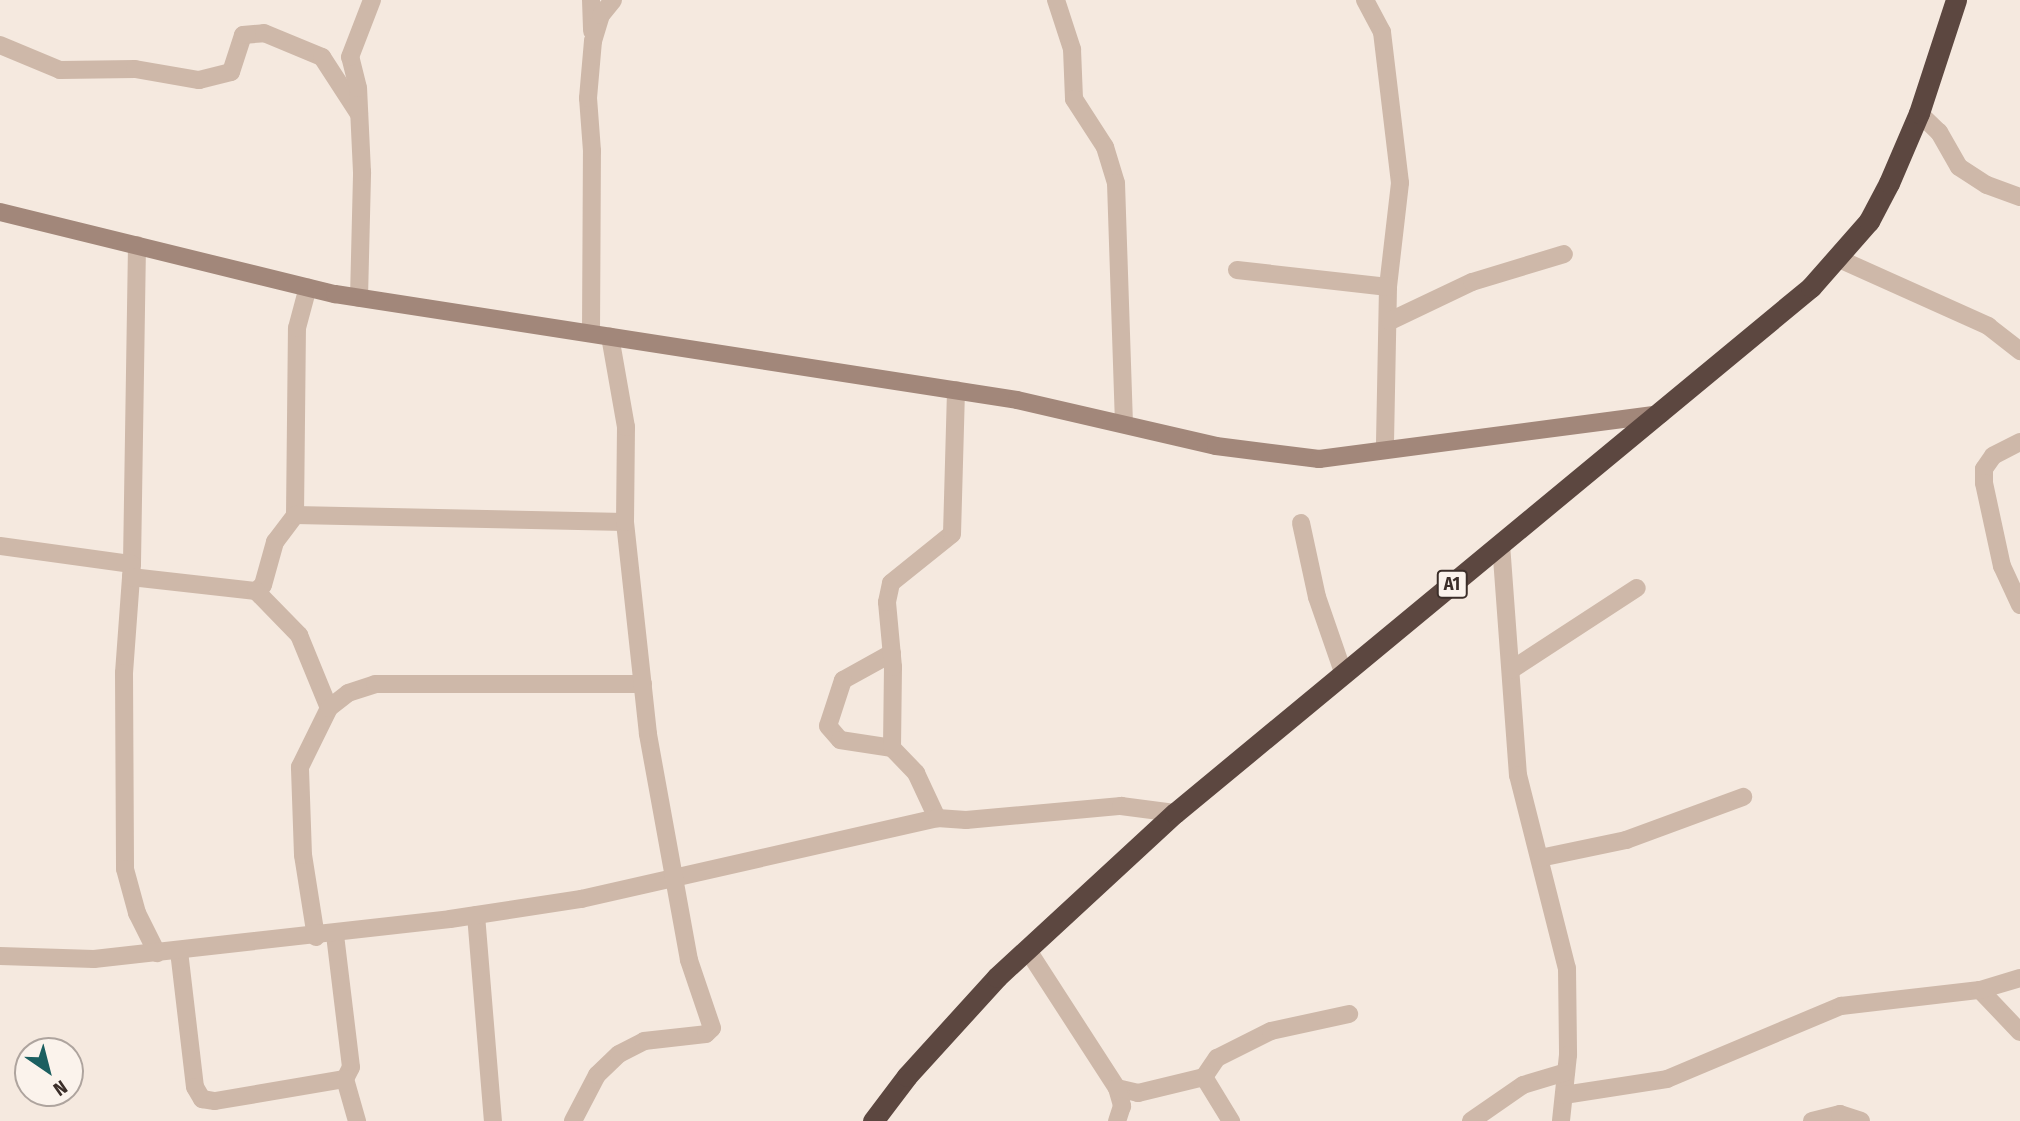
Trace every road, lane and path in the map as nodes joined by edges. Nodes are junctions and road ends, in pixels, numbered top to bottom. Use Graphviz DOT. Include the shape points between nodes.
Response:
graph roads {
  1 [pos="372,0"];
  2 [pos="591,0"];
  3 [pos="613,0"];
  4 [pos="1056,0"];
  5 [pos="1365,0"];
  6 [pos="1956,0"];
  7 [pos="593,41"];
  8 [pos="0,45"];
  9 [pos="1919,113"];
  10 [pos="359,114"];
  11 [pos="2020,197"];
  12 [pos="0,212"];
  13 [pos="137,245"];
  14 [pos="1564,254"];
  15 [pos="1838,258"];
  16 [pos="1237,270"];
  17 [pos="308,287"];
  18 [pos="1388,287"];
  19 [pos="359,298"];
  20 [pos="1390,321"];
  21 [pos="591,333"];
  22 [pos="610,337"];
  23 [pos="2020,351"];
  24 [pos="956,390"];
  25 [pos="1661,414"];
  26 [pos="1124,423"];
  27 [pos="2020,442"];
  28 [pos="1385,450"];
  29 [pos="295,515"];
  30 [pos="625,522"];
  31 [pos="1301,523"];
  32 [pos="1501,544"];
  33 [pos="0,546"];
  34 [pos="131,570"];
  35 [pos="1637,588"];
  36 [pos="256,592"];
  37 [pos="2020,605"];
  38 [pos="892,653"];
  39 [pos="1511,670"];
  40 [pos="1343,672"];
  41 [pos="643,684"];
  42 [pos="329,708"];
  43 [pos="892,748"];
  44 [pos="1743,797"];
  45 [pos="1175,813"];
  46 [pos="937,818"];
  47 [pos="1540,858"];
  48 [pos="674,879"];
  49 [pos="476,915"];
  50 [pos="335,935"];
  51 [pos="316,937"];
  52 [pos="1027,949"];
  53 [pos="180,951"];
  54 [pos="157,953"];
  55 [pos="0,956"];
  56 [pos="2020,978"];
  57 [pos="1980,990"];
  58 [pos="1349,1014"];
  59 [pos="2020,1032"];
  60 [pos="1566,1072"];
  61 [pos="1204,1077"];
  62 [pos="345,1079"];
  63 [pos="1117,1088"];
  64 [pos="1138,1093"];
  65 [pos="1564,1094"];
  66 [pos="1119,1114"];
  67 [pos="357,1121"];
  68 [pos="493,1121"];
  69 [pos="573,1121"];
  70 [pos="873,1121"];
  71 [pos="1231,1121"];
  72 [pos="1471,1121"];
  73 [pos="1561,1121"];
  74 [pos="1812,1121"];
  75 [pos="1861,1121"];
  1 -- 10 [label="street" via="350,57"];
  2 -- 7 [label="street"];
  3 -- 7 [label="street" via="601,15"];
  4 -- 26 [label="street" via="1072,49 1074,99 1105,147 1116,183"];
  5 -- 18 [label="street" via="1382,32 1400,183"];
  6 -- 9 [label="highway, A1"];
  7 -- 21 [label="street" via="588,98"];
  8 -- 10 [label="street" via="60,70 135,69 199,80 231,72 243,36 264,33 322,57"];
  9 -- 11 [label="street" via="1939,132 1959,167 1987,185"];
  9 -- 15 [label="highway, A1" via="1868,221"];
  10 -- 19 [label="street"];
  12 -- 13 [label="street"];
  13 -- 17 [label="street"];
  13 -- 34 [label="street"];
  14 -- 20 [label="street" via="1472,282"];
  15 -- 23 [label="street" via="1969,317"];
  15 -- 25 [label="highway, A1" via="1811,288"];
  16 -- 18 [label="street"];
  17 -- 19 [label="street"];
  17 -- 29 [label="street" via="297,328"];
  18 -- 20 [label="street"];
  19 -- 21 [label="street"];
  20 -- 28 [label="street"];
  21 -- 22 [label="street"];
  22 -- 24 [label="street"];
  22 -- 30 [label="street" via="626,427"];
  24 -- 26 [label="street" via="1017,400 1106,424"];
  24 -- 38 [label="street" via="952,534 891,583 887,603"];
  25 -- 28 [label="street"];
  25 -- 32 [label="highway, A1"];
  26 -- 28 [label="street" via="1216,446 1319,458"];
  27 -- 37 [label="street" via="1993,456 1984,469 2002,566"];
  29 -- 30 [label="street"];
  29 -- 36 [label="street" via="275,542 263,585"];
  30 -- 41 [label="street"];
  31 -- 40 [label="street" via="1317,597"];
  32 -- 39 [label="street"];
  32 -- 40 [label="highway, A1"];
  33 -- 34 [label="street"];
  34 -- 36 [label="street"];
  34 -- 54 [label="street" via="124,673 125,869 137,913"];
  35 -- 39 [label="street"];
  36 -- 42 [label="street" via="299,635"];
  38 -- 43 [label="street"];
  38 -- 43 [label="street" via="843,680 828,726 839,740"];
  39 -- 47 [label="street" via="1515,756"];
  40 -- 45 [label="highway, A1"];
  41 -- 42 [label="street" via="375,684 348,693"];
  41 -- 48 [label="street"];
  42 -- 51 [label="street" via="300,767 303,855"];
  43 -- 46 [label="street" via="916,773"];
  44 -- 47 [label="street" via="1626,839"];
  45 -- 46 [label="street" via="1121,806 966,820"];
  45 -- 52 [label="highway, A1"];
  46 -- 48 [label="street"];
  47 -- 60 [label="street" via="1567,968"];
  48 -- 49 [label="street"];
  48 -- 69 [label="street" via="689,960 712,1028 706,1034 645,1041 619,1054 597,1075"];
  49 -- 50 [label="street"];
  49 -- 68 [label="street"];
  50 -- 51 [label="street"];
  50 -- 62 [label="street" via="351,1067"];
  51 -- 53 [label="street"];
  52 -- 63 [label="street"];
  52 -- 70 [label="highway, A1" via="948,1029"];
  53 -- 54 [label="street"];
  53 -- 62 [label="street" via="195,1087 202,1099 215,1101"];
  54 -- 55 [label="street" via="94,959"];
  56 -- 57 [label="street"];
  57 -- 59 [label="street"];
  57 -- 65 [label="street" via="1840,1006 1667,1079"];
  58 -- 61 [label="street" via="1271,1031 1240,1044 1217,1058"];
  60 -- 65 [label="street"];
  60 -- 72 [label="street" via="1523,1085"];
  61 -- 64 [label="street"];
  61 -- 71 [label="street"];
  62 -- 67 [label="street"];
  63 -- 64 [label="street"];
  63 -- 66 [label="street"];
  64 -- 66 [label="street"];
  65 -- 73 [label="street"];
  74 -- 75 [label="street" via="1840,1114"];
}
